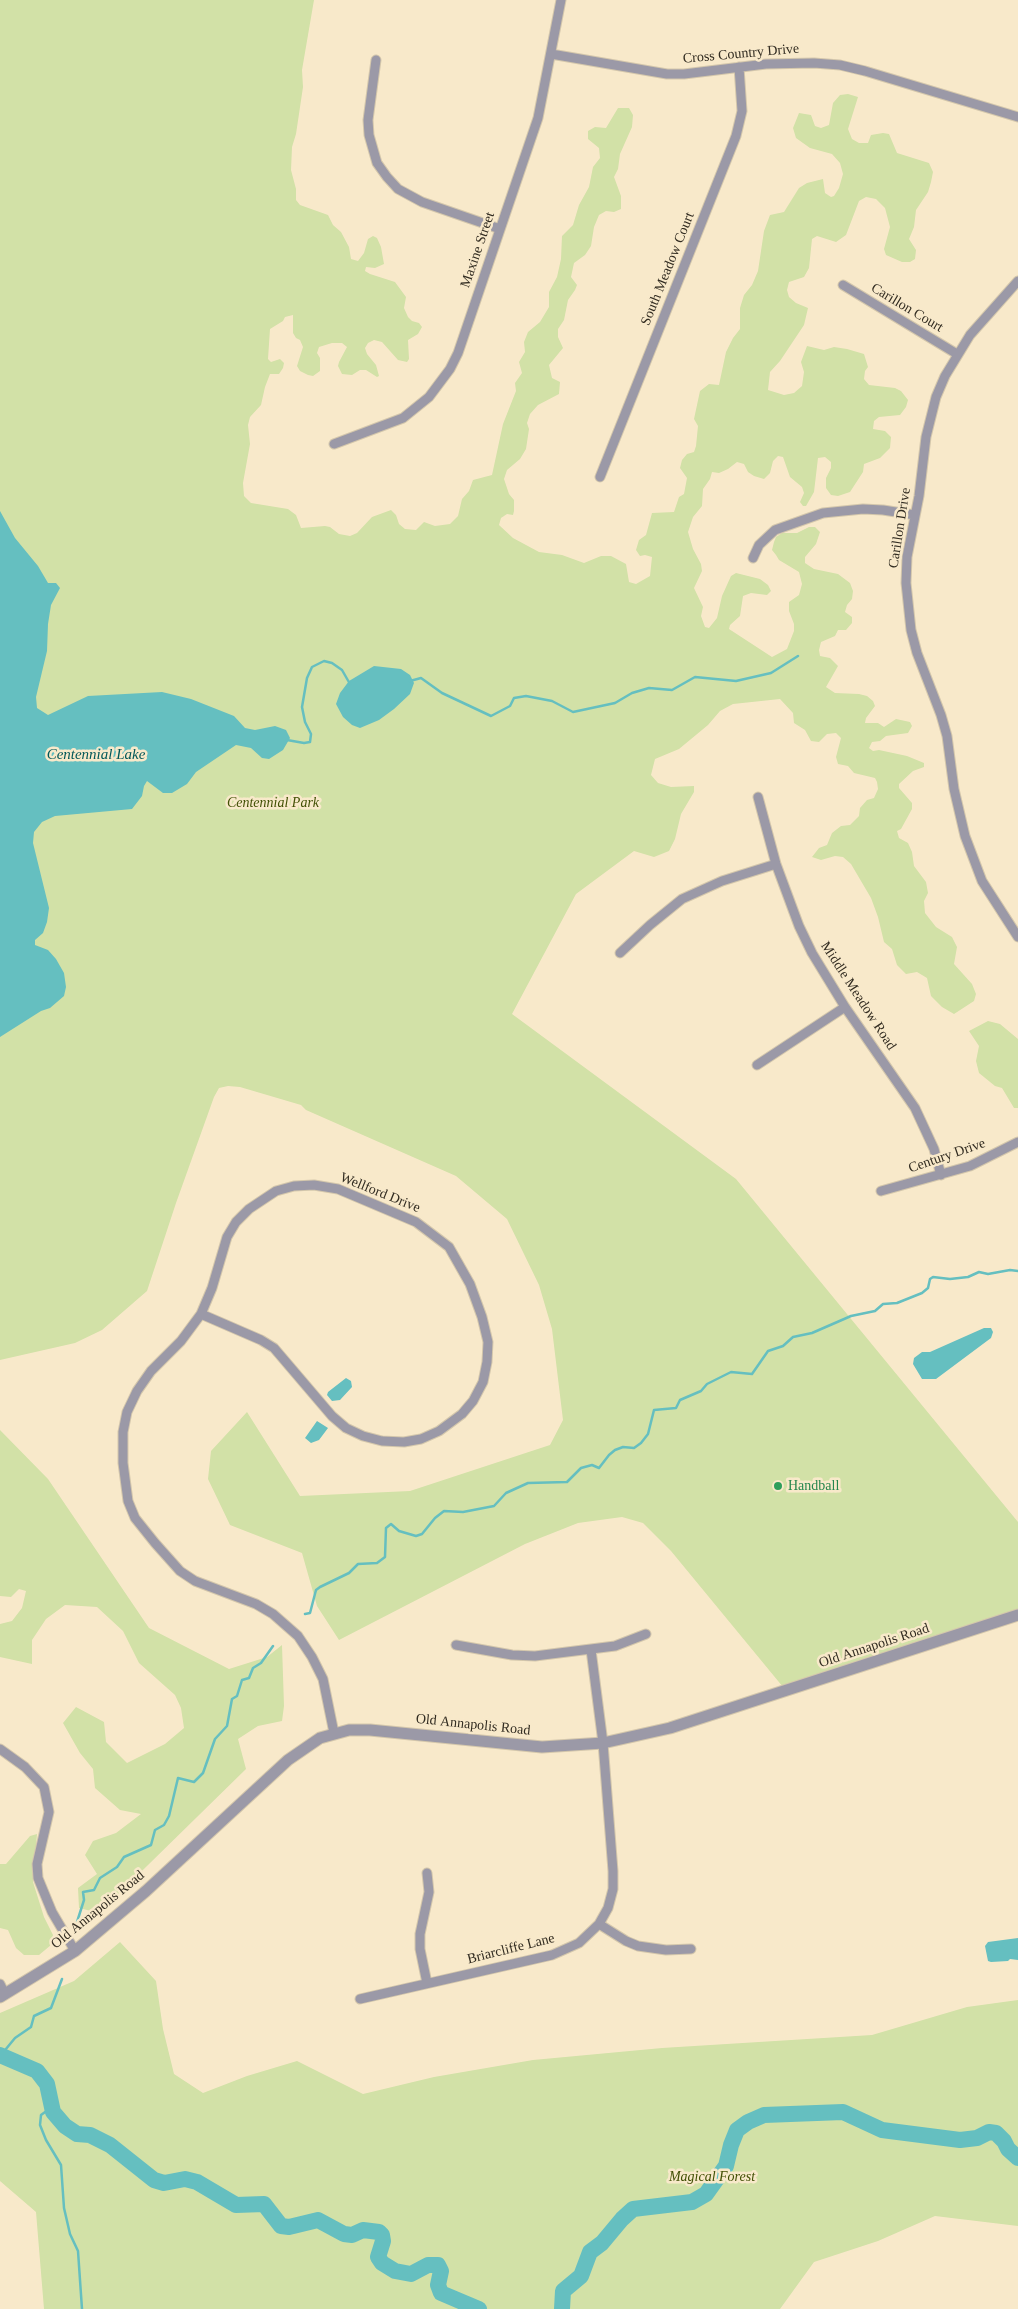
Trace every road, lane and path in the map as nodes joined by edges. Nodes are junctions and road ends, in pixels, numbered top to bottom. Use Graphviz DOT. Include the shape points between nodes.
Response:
graph roads {
  1 [pos="561,0"];
  2 [pos="551,54"];
  3 [pos="376,60"];
  4 [pos="739,66"];
  5 [pos="1018,117"];
  6 [pos="500,229"];
  7 [pos="1018,281"];
  8 [pos="843,285"];
  9 [pos="957,354"];
  10 [pos="334,444"];
  11 [pos="600,477"];
  12 [pos="915,516"];
  13 [pos="753,558"];
  14 [pos="758,797"];
  15 [pos="776,864"];
  16 [pos="1018,938"];
  17 [pos="620,953"];
  18 [pos="845,1007"];
  19 [pos="757,1065"];
  20 [pos="1018,1142"];
  21 [pos="941,1175"];
  22 [pos="882,1191"];
  23 [pos="201,1314"];
  24 [pos="1018,1615"];
  25 [pos="646,1634"];
  26 [pos="456,1645"];
  27 [pos="591,1650"];
  28 [pos="334,1733"];
  29 [pos="603,1744"];
  30 [pos="0,1749"];
  31 [pos="427,1873"];
  32 [pos="599,1924"];
  33 [pos="691,1949"];
  34 [pos="75,1951"];
  35 [pos="427,1983"];
  36 [pos="2,1992"];
  37 [pos="360,1998"];
  1 -- 2 [label="street, Maxine Street"];
  2 -- 4 [label="street, Cross Country Drive" via="667,74"];
  2 -- 6 [label="street, Maxine Street" via="538,118"];
  3 -- 6 [label="street" via="369,135 378,163 387,177 398,189 422,202"];
  4 -- 5 [label="street, Cross Country Drive" via="814,62 840,66"];
  4 -- 11 [label="street, South Meadow Court" via="742,111 736,136"];
  6 -- 10 [label="street, Maxine Street" via="458,353 441,383 416,410 403,418"];
  7 -- 9 [label="street, Carillon Drive" via="987,314"];
  8 -- 9 [label="street, Carillon Court"];
  9 -- 12 [label="street, Carillon Drive" via="930,415"];
  12 -- 13 [label="street" via="863,509 823,513 775,530 759,545"];
  12 -- 16 [label="street, Carillon Drive" via="907,556 906,583 911,630 947,736 959,811 974,861 993,900"];
  14 -- 15 [label="street, Middle Meadow Road"];
  15 -- 17 [label="street" via="722,880 682,899"];
  15 -- 18 [label="street, Middle Meadow Road" via="812,953"];
  18 -- 19 [label="street"];
  18 -- 21 [label="street, Middle Meadow Road" via="915,1108"];
  20 -- 21 [label="street, Century Drive" via="970,1166"];
  21 -- 22 [label="street, Century Drive"];
  23 -- 23 [label="street, Wellford Drive" via="274,1348 332,1416 346,1428 382,1441 421,1439 451,1424 473,1401 483,1382 488,1362 488,1342 482,1317 470,1284 449,1247 416,1222 338,1189 294,1186 276,1191 248,1209 227,1237"];
  23 -- 28 [label="street, Wellford Drive" via="181,1341 151,1371 131,1402 122,1432 128,1501 136,1518 180,1571 195,1581 256,1604 298,1636 323,1679"];
  24 -- 29 [label="street, Old Annapolis Road" via="670,1728"];
  25 -- 27 [label="street" via="615,1646"];
  26 -- 27 [label="street" via="535,1656"];
  27 -- 29 [label="street, Briarcliffe Lane"];
  28 -- 29 [label="street, Old Annapolis Road" via="370,1730 542,1747"];
  28 -- 34 [label="street, Old Annapolis Road" via="312,1742 288,1760 146,1891"];
  29 -- 32 [label="street, Briarcliffe Lane" via="613,1871 608,1908"];
  30 -- 34 [label="street" via="36,1776 44,1787 49,1812 37,1864 38,1878 52,1912"];
  31 -- 35 [label="street" via="429,1892 420,1949"];
  32 -- 33 [label="street" via="638,1946"];
  32 -- 35 [label="street, Briarcliffe Lane" via="579,1943 552,1955"];
  34 -- 36 [label="street, Old Annapolis Road"];
  35 -- 37 [label="street, Briarcliffe Lane"];
}
